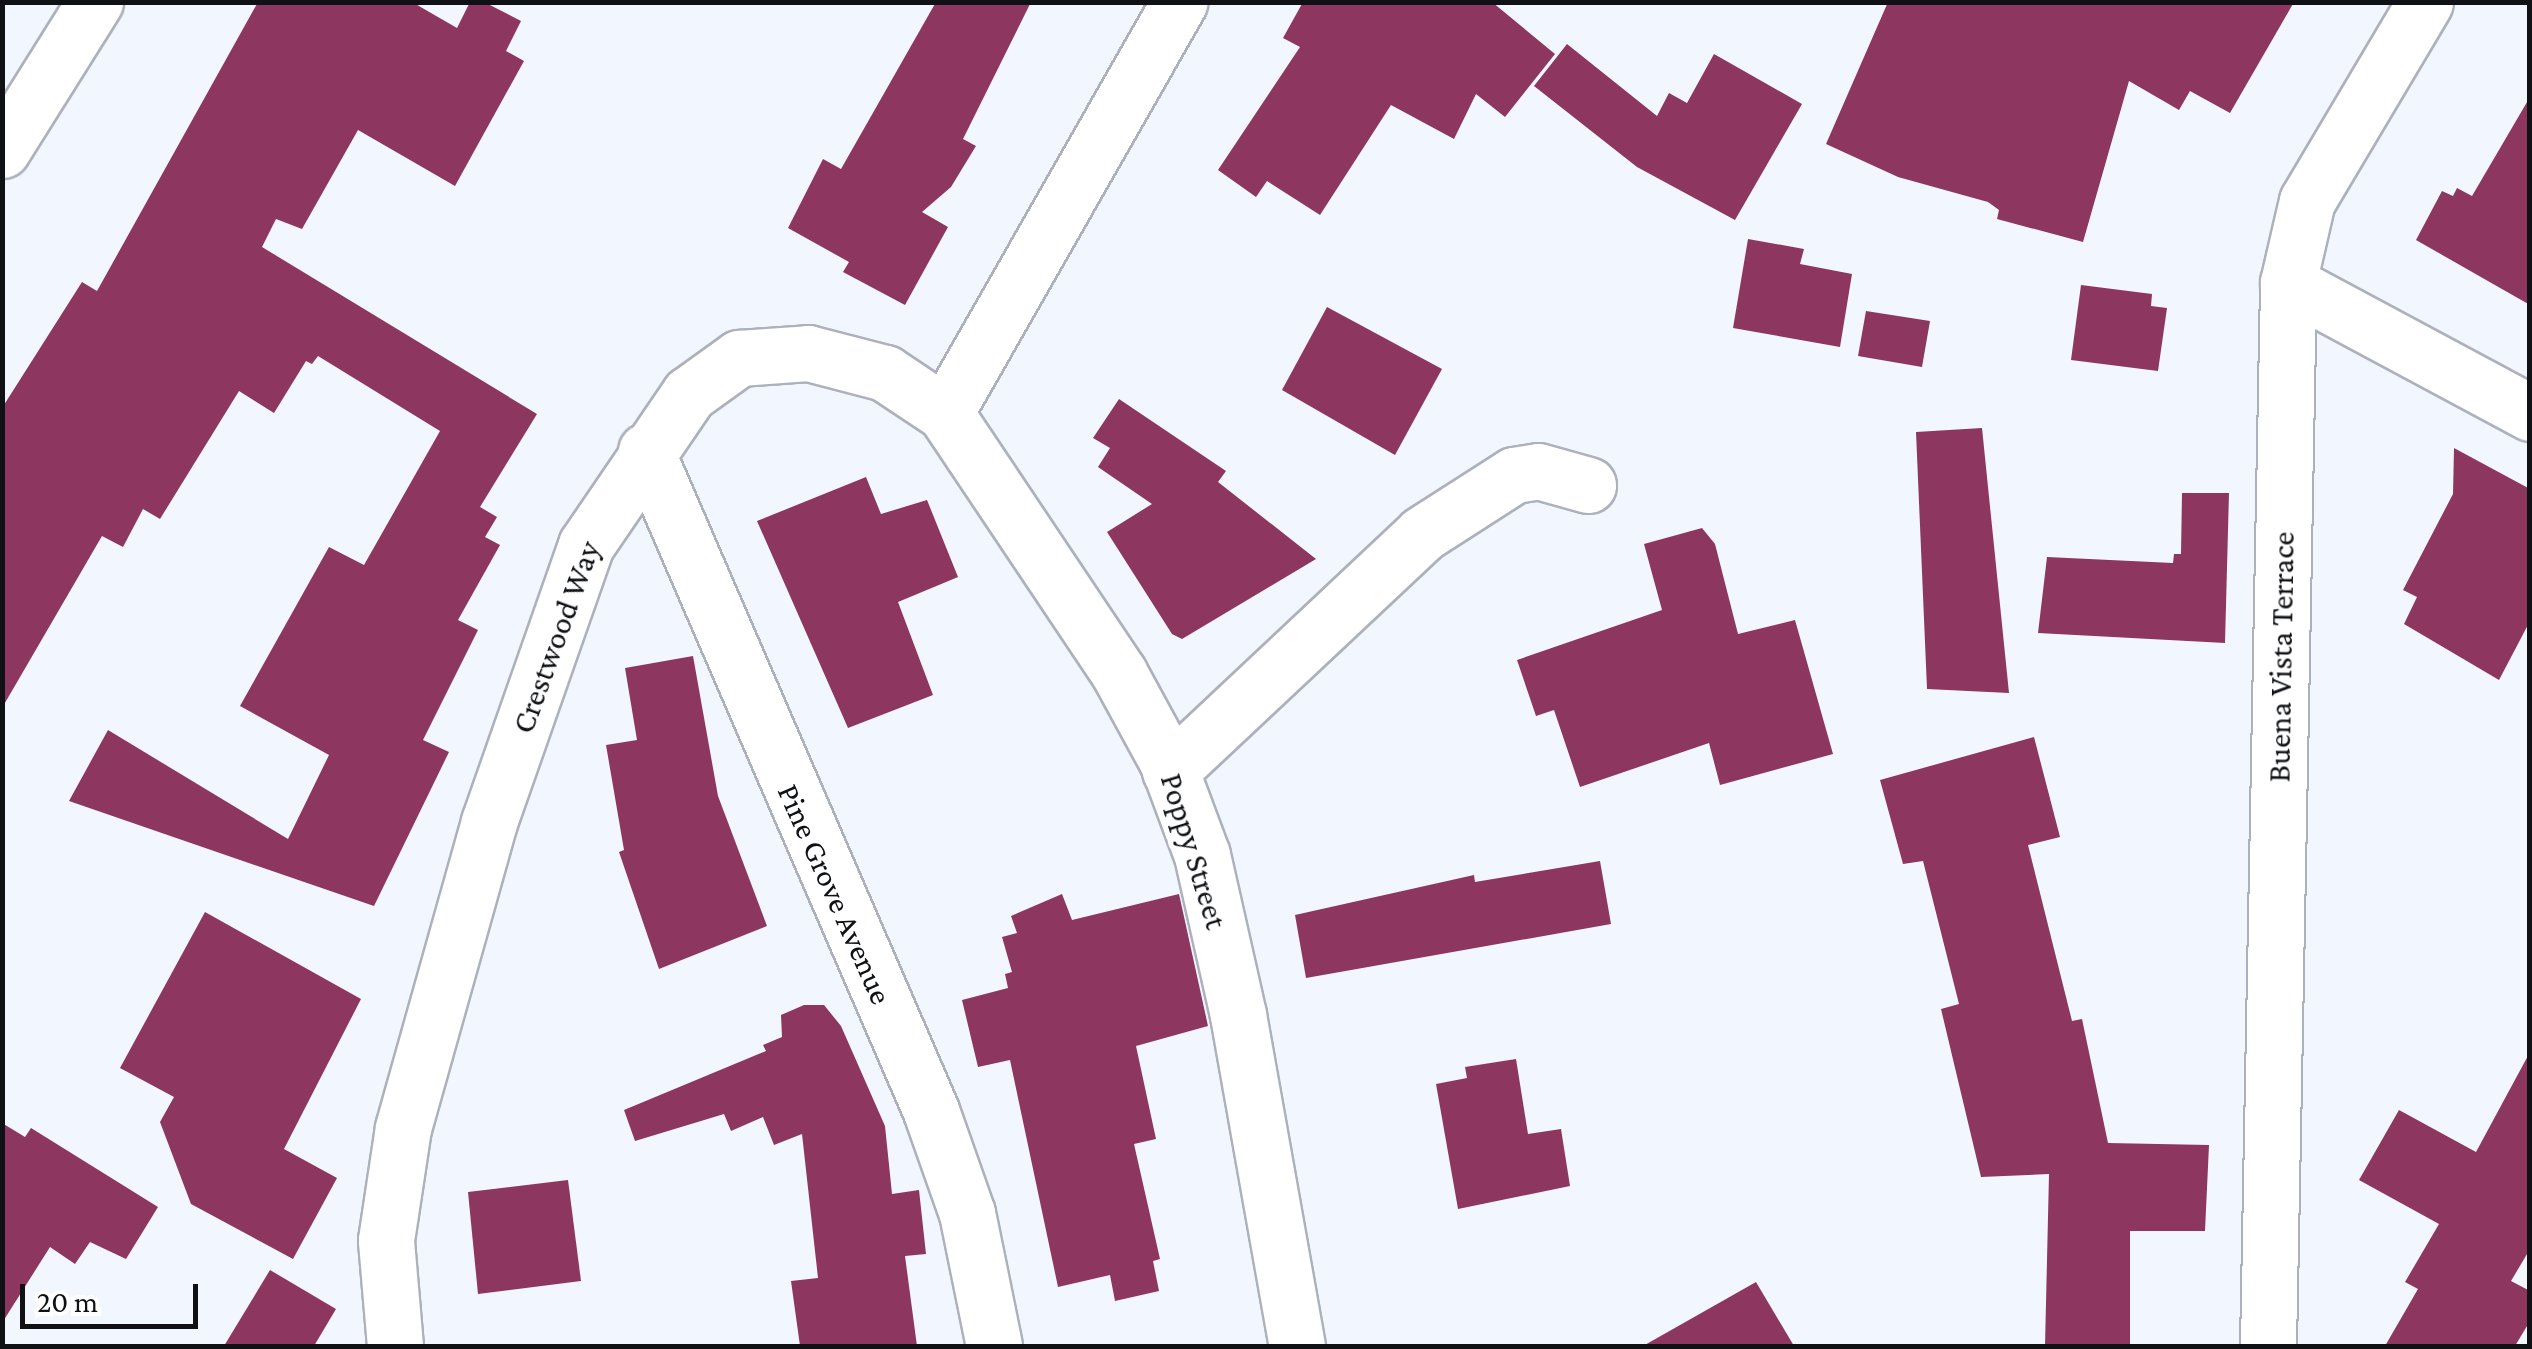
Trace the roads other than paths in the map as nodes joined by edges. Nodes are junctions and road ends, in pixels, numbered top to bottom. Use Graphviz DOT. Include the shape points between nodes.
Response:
graph roads {
  1 [pos="95,2"];
  2 [pos="1179,2"];
  3 [pos="2425,2"];
  4 [pos="2,150"];
  5 [pos="2288,283"];
  6 [pos="2530,413"];
  7 [pos="944,414"];
  8 [pos="646,451"];
  9 [pos="1588,485"];
  10 [pos="1170,772"];
  11 [pos="395,1346"];
  12 [pos="994,1346"];
  13 [pos="1297,1346"];
  14 [pos="2268,1346"];
  1 -- 4 [label="street"];
  2 -- 7 [label="street"];
  3 -- 5 [label="street, Buena Vista Terrace" via="2308,202"];
  5 -- 6 [label="street"];
  5 -- 14 [label="street, Buena Vista Terrace"];
  7 -- 8 [label="street, Crestwood Way" via="885,373 808,353 739,358 689,394"];
  7 -- 10 [label="street, Poppy Street" via="1120,673"];
  8 -- 11 [label="street, Crestwood Way" via="586,545 489,822 408,1108 386,1240"];
  8 -- 12 [label="street, Pine Grove Avenue" via="931,1111 967,1213"];
  9 -- 10 [label="street" via="1538,471 1514,475 1422,534"];
  10 -- 13 [label="street, Poppy Street" via="1202,855 1238,1015"];
}
